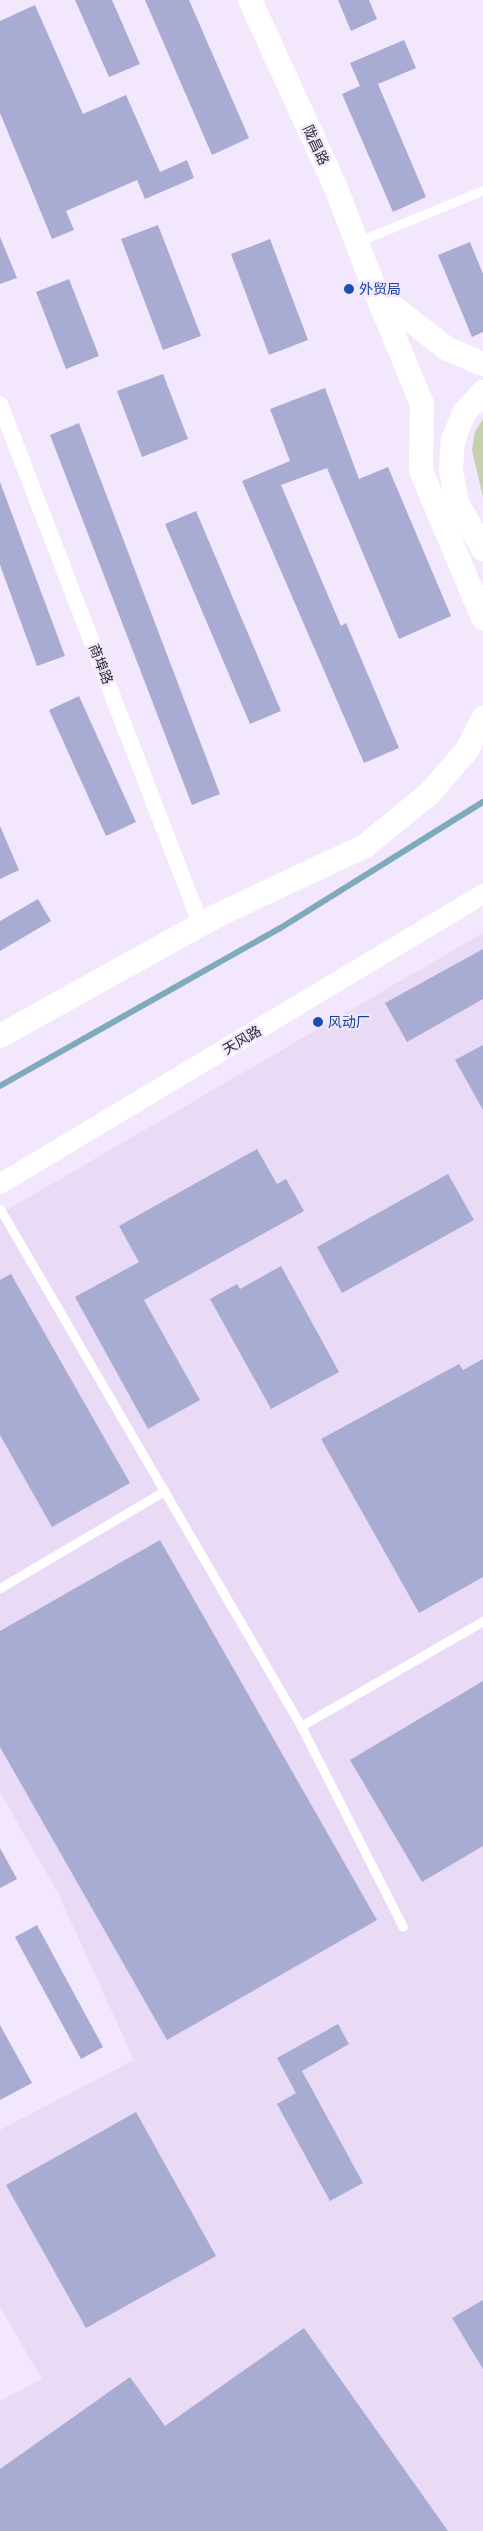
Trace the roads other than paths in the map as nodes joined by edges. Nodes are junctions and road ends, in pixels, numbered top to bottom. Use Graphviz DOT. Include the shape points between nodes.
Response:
graph roads {
  1 [pos="250,0"];
  2 [pos="483,190"];
  3 [pos="356,242"];
  4 [pos="376,293"];
  5 [pos="483,364"];
  6 [pos="483,392"];
  7 [pos="0,404"];
  8 [pos="422,404"];
  9 [pos="453,440"];
  10 [pos="483,549"];
  11 [pos="483,618"];
  12 [pos="483,718"];
  13 [pos="483,894"];
  14 [pos="201,925"];
  15 [pos="0,1036"];
  16 [pos="0,1184"];
  17 [pos="0,1210"];
  18 [pos="164,1491"];
  19 [pos="0,1588"];
  20 [pos="483,1622"];
  21 [pos="301,1726"];
  22 [pos="403,1927"];
  1 -- 3 [label="main road, 陇昌路" via="336,188"];
  2 -- 3 [label="lane"];
  3 -- 4 [label="main road, 陇昌路"];
  4 -- 5 [label="main road" via="446,348"];
  4 -- 8 [label="main road, 陇昌路"];
  6 -- 9 [label="main road" via="464,413"];
  7 -- 14 [label="street, 商埠路"];
  8 -- 9 [label="main road"];
  8 -- 11 [label="main road" via="421,471"];
  9 -- 10 [label="main road" via="451,470 457,503"];
  12 -- 14 [label="main road" via="467,750 430,793 365,846"];
  13 -- 16 [label="street, 天风路"];
  14 -- 15 [label="main road"];
  17 -- 18 [label="lane"];
  18 -- 19 [label="lane"];
  18 -- 21 [label="lane"];
  20 -- 21 [label="lane"];
  21 -- 22 [label="lane"];
}
